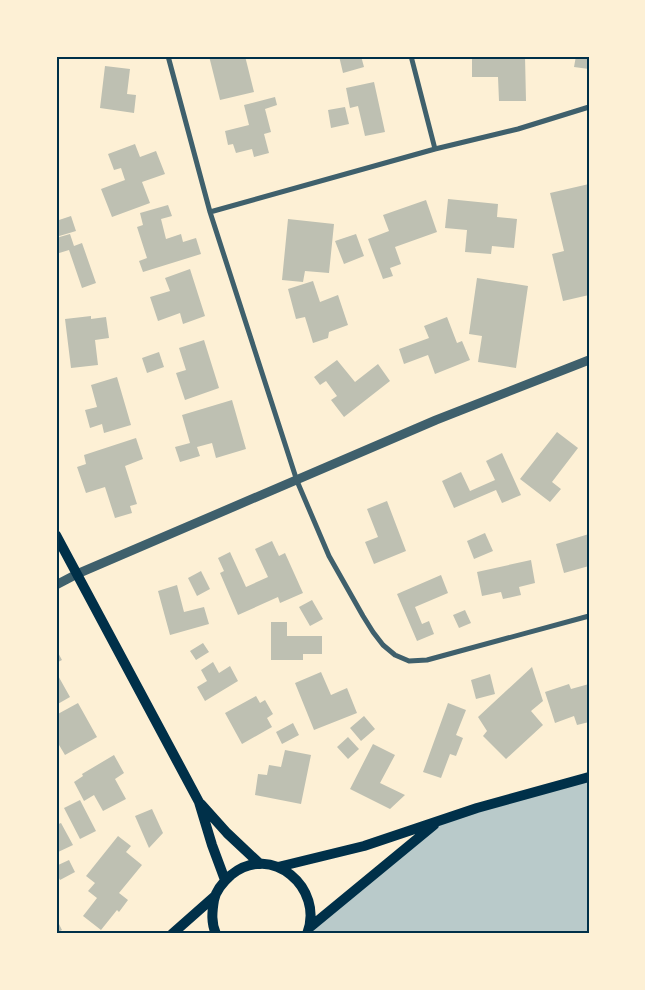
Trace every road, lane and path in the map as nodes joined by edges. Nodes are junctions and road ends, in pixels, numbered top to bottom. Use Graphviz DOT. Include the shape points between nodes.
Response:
graph roads {
  1 [pos="168,56"];
  2 [pos="411,56"];
  3 [pos="589,107"];
  4 [pos="435,149"];
  5 [pos="210,212"];
  6 [pos="589,360"];
  7 [pos="297,481"];
  8 [pos="56,535"];
  9 [pos="77,574"];
  10 [pos="56,585"];
  11 [pos="589,616"];
  12 [pos="589,777"];
  13 [pos="199,802"];
  14 [pos="438,821"];
  15 [pos="260,864"];
  16 [pos="278,867"];
  17 [pos="225,880"];
  18 [pos="215,896"];
  19 [pos="308,931"];
  20 [pos="172,934"];
  21 [pos="216,934"];
  1 -- 5 [label="street"];
  2 -- 4 [label="street"];
  3 -- 4 [label="street" via="518,129"];
  4 -- 5 [label="street"];
  5 -- 7 [label="street"];
  6 -- 7 [label="street" via="436,420"];
  7 -- 9 [label="street"];
  7 -- 11 [label="street" via="329,556 363,616 383,645 395,655 409,661 427,660"];
  8 -- 9 [label="main road"];
  9 -- 10 [label="street"];
  9 -- 13 [label="main road"];
  12 -- 14 [label="main road"];
  13 -- 15 [label="main road"];
  13 -- 17 [label="main road"];
  14 -- 16 [label="main road" via="364,846"];
  14 -- 19 [label="main road"];
  15 -- 16 [label="main road"];
  15 -- 17 [label="main road" via="247,866"];
  16 -- 19 [label="main road" via="294,877 306,892 311,909"];
  17 -- 18 [label="main road"];
  18 -- 20 [label="main road"];
  18 -- 21 [label="main road" via="212,912"];
}
